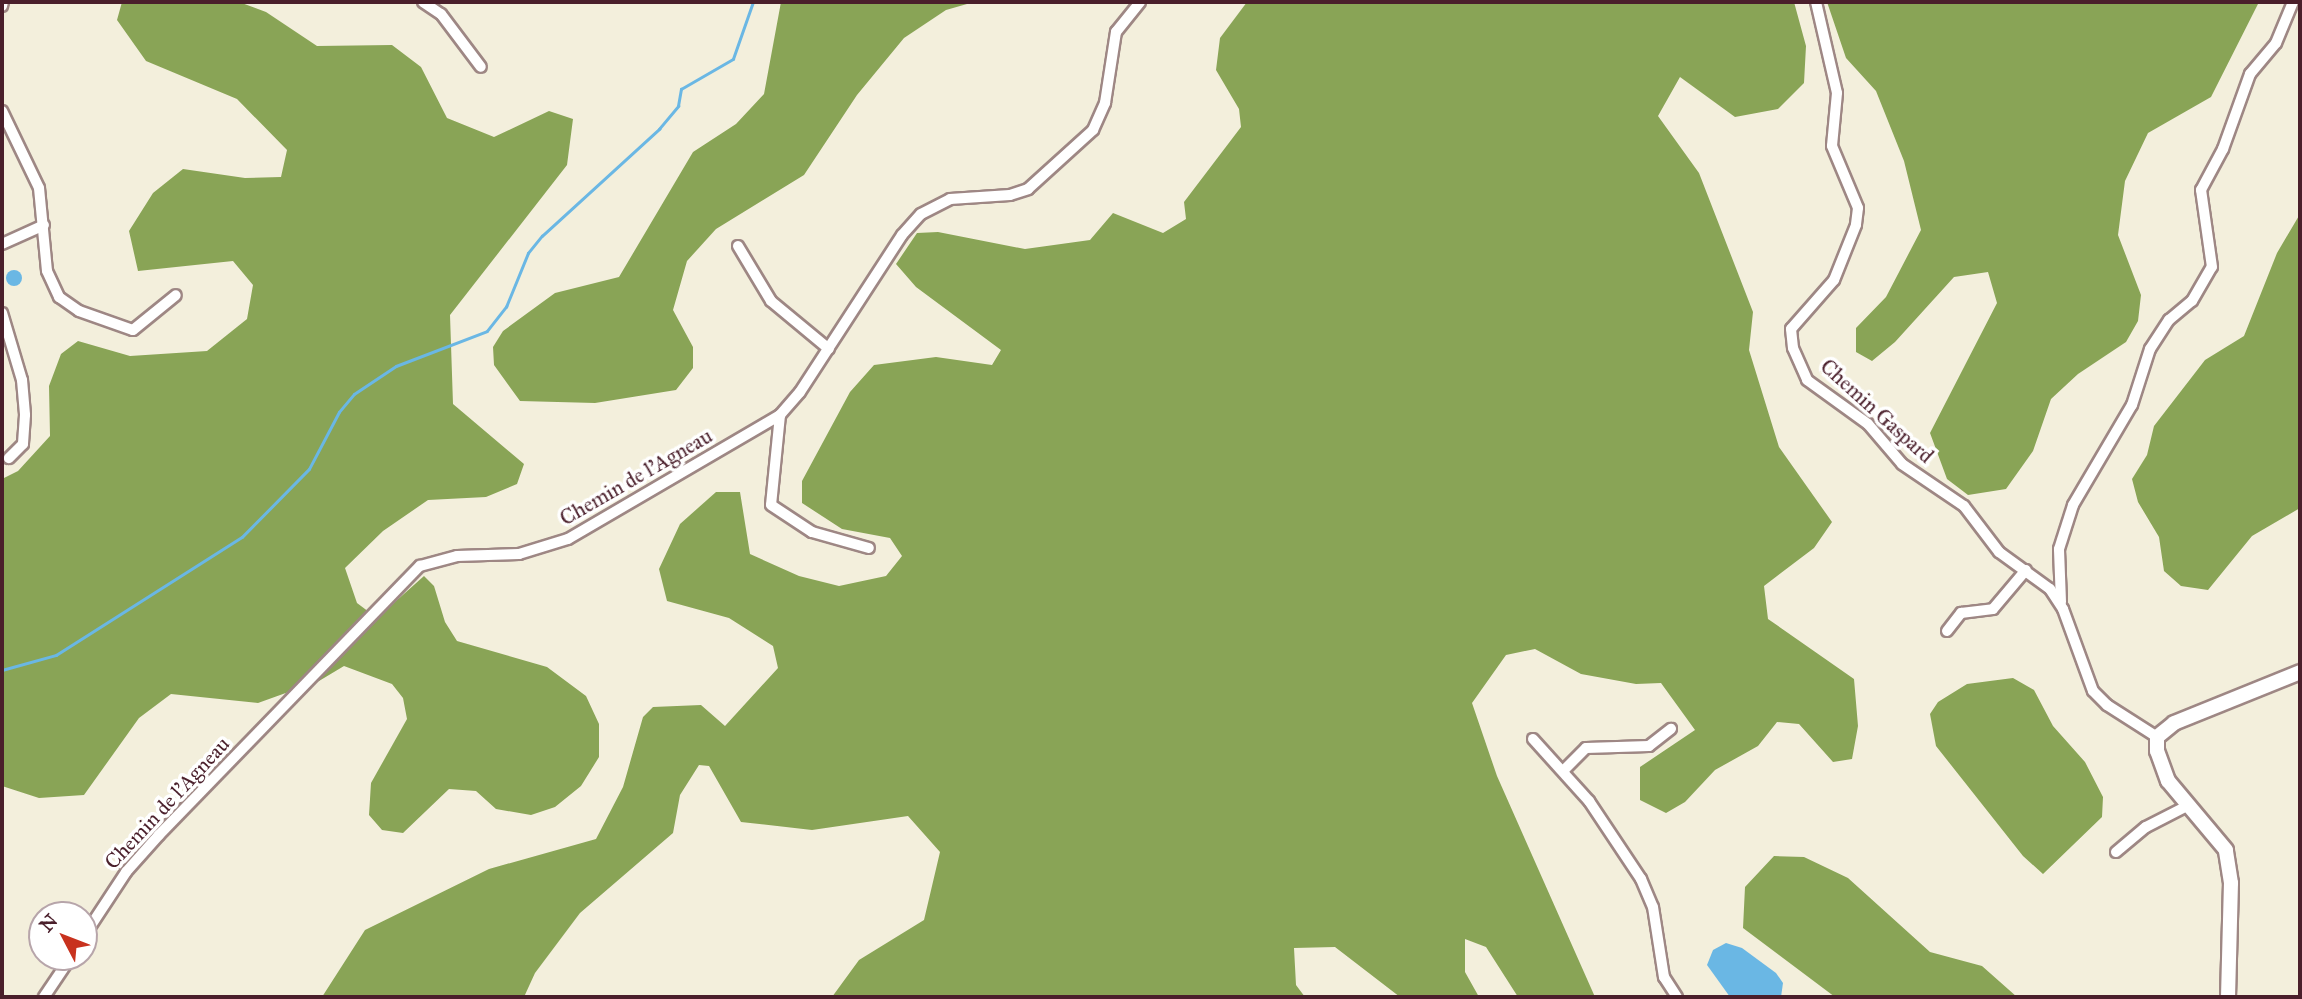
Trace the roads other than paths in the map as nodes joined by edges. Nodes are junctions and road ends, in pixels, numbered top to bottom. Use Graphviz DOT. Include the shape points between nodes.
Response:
graph roads {
  1 [pos="424,2"];
  2 [pos="1140,2"];
  3 [pos="1816,2"];
  4 [pos="2292,2"];
  5 [pos="481,67"];
  6 [pos="2,111"];
  7 [pos="44,225"];
  8 [pos="2,244"];
  9 [pos="738,246"];
  10 [pos="176,295"];
  11 [pos="2,313"];
  12 [pos="829,349"];
  13 [pos="780,415"];
  14 [pos="9,458"];
  15 [pos="869,548"];
  16 [pos="2026,570"];
  17 [pos="2063,609"];
  18 [pos="1947,631"];
  19 [pos="2300,672"];
  20 [pos="1671,729"];
  21 [pos="2157,737"];
  22 [pos="1533,739"];
  23 [pos="1564,770"];
  24 [pos="2189,805"];
  25 [pos="2116,852"];
  26 [pos="98,915"];
  27 [pos="62,971"];
  28 [pos="44,997"];
  29 [pos="1677,997"];
  30 [pos="2228,997"];
  1 -- 5 [label="street" via="440,14"];
  2 -- 12 [label="street, Chemin de l’Agneau" via="1116,32 1103,112 1087,137 1028,189 1010,195 950,199 921,214 902,234"];
  3 -- 16 [label="street, Chemin Gaspard" via="1837,93 1832,146 1858,208 1857,225 1834,280 1791,329 1793,348 1807,380 1868,424 1902,464 1964,506 1999,552"];
  4 -- 17 [label="street" via="2276,43 2250,74 2224,149 2201,190 2212,267 2192,301 2169,320 2150,348 2132,405 2073,505 2059,549"];
  6 -- 7 [label="street" via="39,188"];
  7 -- 8 [label="street"];
  7 -- 10 [label="street" via="47,271 59,298 79,312 133,330"];
  9 -- 12 [label="street" via="771,301"];
  11 -- 14 [label="street" via="23,380 25,415 23,444"];
  12 -- 13 [label="street, Chemin de l’Agneau"];
  13 -- 15 [label="street" via="771,505 812,533"];
  13 -- 26 [label="street, Chemin de l’Agneau" via="568,539 519,554 457,556 420,566 159,835 126,872"];
  16 -- 17 [label="street, Chemin Gaspard" via="2050,589"];
  16 -- 18 [label="street" via="1993,609 1962,613"];
  17 -- 21 [label="street, Chemin Gaspard" via="2093,691"];
  19 -- 21 [label="main road" via="2174,723"];
  20 -- 23 [label="street" via="1650,746 1586,748"];
  21 -- 24 [label="main road" via="2161,765"];
  22 -- 23 [label="street"];
  23 -- 29 [label="street" via="1601,817 1650,895 1664,977"];
  24 -- 25 [label="street" via="2146,827"];
  24 -- 30 [label="main road" via="2226,850 2231,883"];
  27 -- 28 [label="street"];
}
